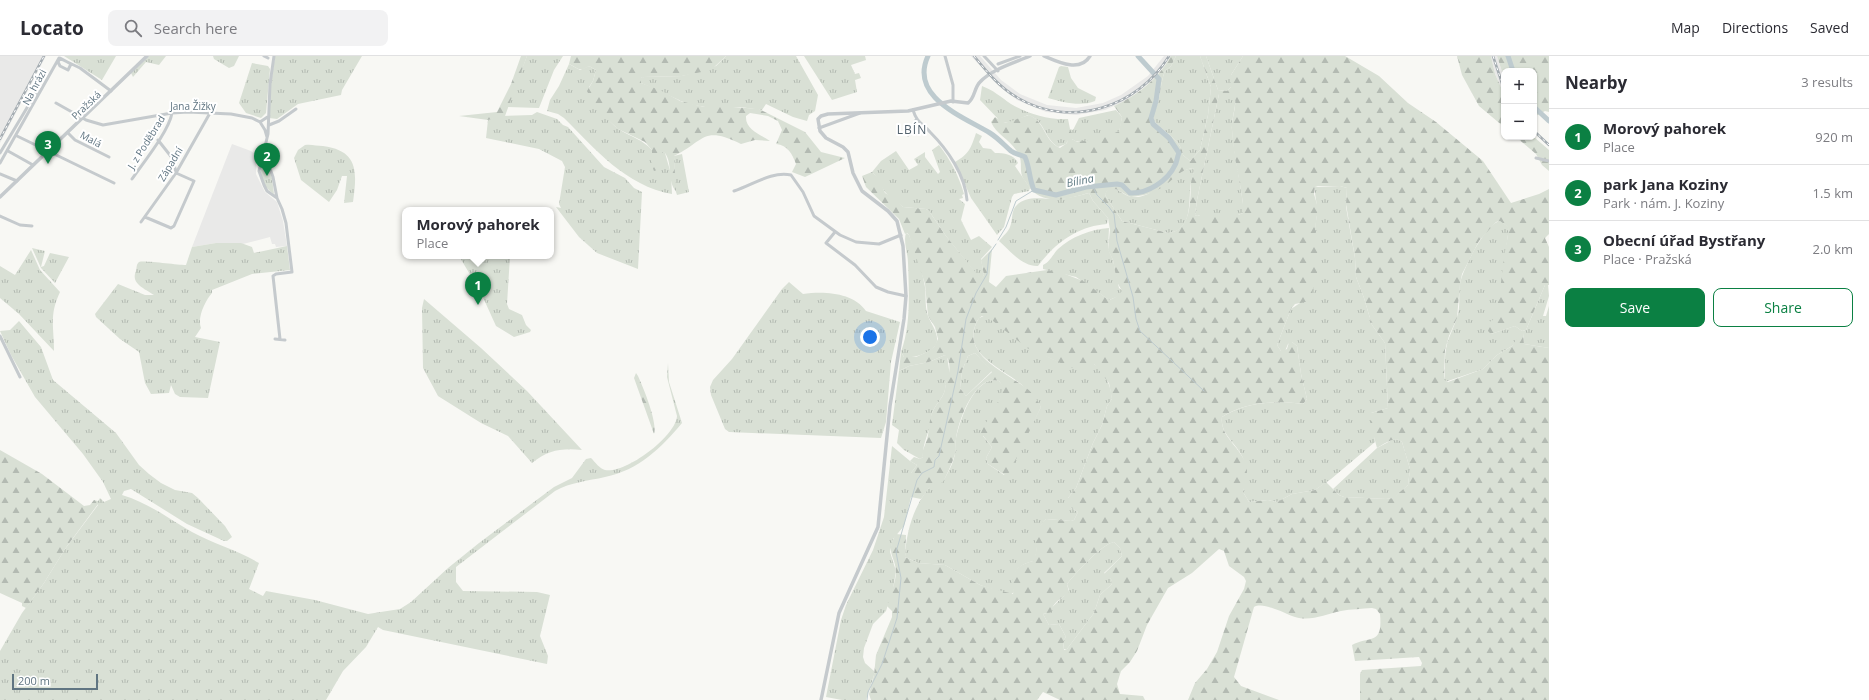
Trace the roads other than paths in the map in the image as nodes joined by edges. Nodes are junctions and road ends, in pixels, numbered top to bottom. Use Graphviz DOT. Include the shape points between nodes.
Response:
graph roads {
  1 [pos="147,56"];
  2 [pos="274,56"];
  3 [pos="945,56"];
  4 [pos="984,56"];
  5 [pos="1020,56"];
  6 [pos="1030,56"];
  7 [pos="1044,56"];
  8 [pos="1090,56"];
  9 [pos="998,64"];
  10 [pos="998,70"];
  11 [pos="37,91"];
  12 [pos="111,91"];
  13 [pos="953,102"];
  14 [pos="56,103"];
  15 [pos="296,109"];
  16 [pos="913,110"];
  17 [pos="862,112"];
  18 [pos="172,113"];
  19 [pos="210,113"];
  20 [pos="269,116"];
  21 [pos="83,119"];
  22 [pos="916,120"];
  23 [pos="260,122"];
  24 [pos="269,125"];
  25 [pos="819,128"];
  26 [pos="68,133"];
  27 [pos="908,134"];
  28 [pos="16,136"];
  29 [pos="158,140"];
  30 [pos="267,140"];
  31 [pos="8,151"];
  32 [pos="48,152"];
  33 [pos="264,152"];
  34 [pos="0,153"];
  35 [pos="109,157"];
  36 [pos="1536,158"];
  37 [pos="1549,161"];
  38 [pos="0,163"];
  39 [pos="34,165"];
  40 [pos="0,174"];
  41 [pos="176,174"];
  42 [pos="132,179"];
  43 [pos="17,181"];
  44 [pos="114,183"];
  45 [pos="734,191"];
  46 [pos="0,197"];
  47 [pos="277,198"];
  48 [pos="966,200"];
  49 [pos="0,217"];
  50 [pos="145,218"];
  51 [pos="141,222"];
  52 [pos="32,226"];
  53 [pos="835,232"];
  54 [pos="901,235"];
  55 [pos="906,296"];
  56 [pos="0,336"];
  57 [pos="275,339"];
  58 [pos="280,339"];
  59 [pos="285,340"];
  60 [pos="20,377"];
  61 [pos="821,700"];
  1 -- 12 [label="street, Pražská"];
  2 -- 20 [label="street"];
  3 -- 13 [label="street" via="953,85"];
  4 -- 10 [label="street"];
  5 -- 9 [label="street"];
  6 -- 10 [label="street"];
  7 -- 8 [label="street" via="1074,65 1083,64"];
  10 -- 13 [label="street" via="979,83 968,103"];
  11 -- 34 [label="street"];
  12 -- 21 [label="street, Pražská"];
  12 -- 28 [label="street, Na hrázi" via="61,57"];
  13 -- 16 [label="street"];
  14 -- 21 [label="street, Jana Žižky"];
  15 -- 24 [label="street"];
  16 -- 17 [label="street"];
  16 -- 22 [label="street"];
  17 -- 25 [label="street"];
  17 -- 25 [label="street" via="823,114 818,119"];
  18 -- 19 [label="street, Jana Žižky"];
  18 -- 21 [label="street, Jana Žižky" via="108,125"];
  18 -- 29 [label="street, J. z Poděbrad"];
  19 -- 23 [label="street, Jana Žižky" via="239,115"];
  19 -- 41 [label="street, Západní"];
  20 -- 23 [label="street"];
  20 -- 24 [label="street"];
  21 -- 26 [label="street, Pražská"];
  22 -- 27 [label="street"];
  22 -- 48 [label="street" via="946,149 966,192"];
  23 -- 30 [label="street"];
  24 -- 30 [label="street"];
  25 -- 54 [label="street" via="826,138 848,152 858,185 892,214"];
  26 -- 32 [label="street, Pražská"];
  26 -- 35 [label="street, Malá" via="75,140"];
  28 -- 31 [label="street, Na hrázi"];
  28 -- 32 [label="street"];
  29 -- 41 [label="street" via="173,159"];
  29 -- 42 [label="street, J. z Poděbrad"];
  30 -- 33 [label="street"];
  31 -- 38 [label="street, Na hrázi"];
  31 -- 39 [label="street"];
  32 -- 39 [label="street, Pražská"];
  32 -- 44 [label="street"];
  33 -- 47 [label="street"];
  33 -- 47 [label="street" via="259,168 260,175 267,190"];
  36 -- 37 [label="street"];
  39 -- 43 [label="street, Pražská"];
  40 -- 43 [label="street"];
  41 -- 50 [label="street, Západní"];
  41 -- 50 [label="street" via="194,181 174,226 171,228"];
  43 -- 46 [label="street, Pražská"];
  45 -- 53 [label="street" via="772,175 791,175 803,192 814,216"];
  47 -- 58 [label="street" via="285,221 292,272 275,274 273,278"];
  49 -- 52 [label="street" via="20,225"];
  50 -- 51 [label="street, Západní"];
  53 -- 54 [label="street" via="847,239 868,244 883,243"];
  53 -- 55 [label="street" via="826,243 855,265 876,287"];
  54 -- 55 [label="street" via="906,270"];
  55 -- 61 [label="street" via="890,406 878,527 839,613"];
  56 -- 60 [label="street"];
  57 -- 58 [label="street"];
  58 -- 59 [label="street"];
}
